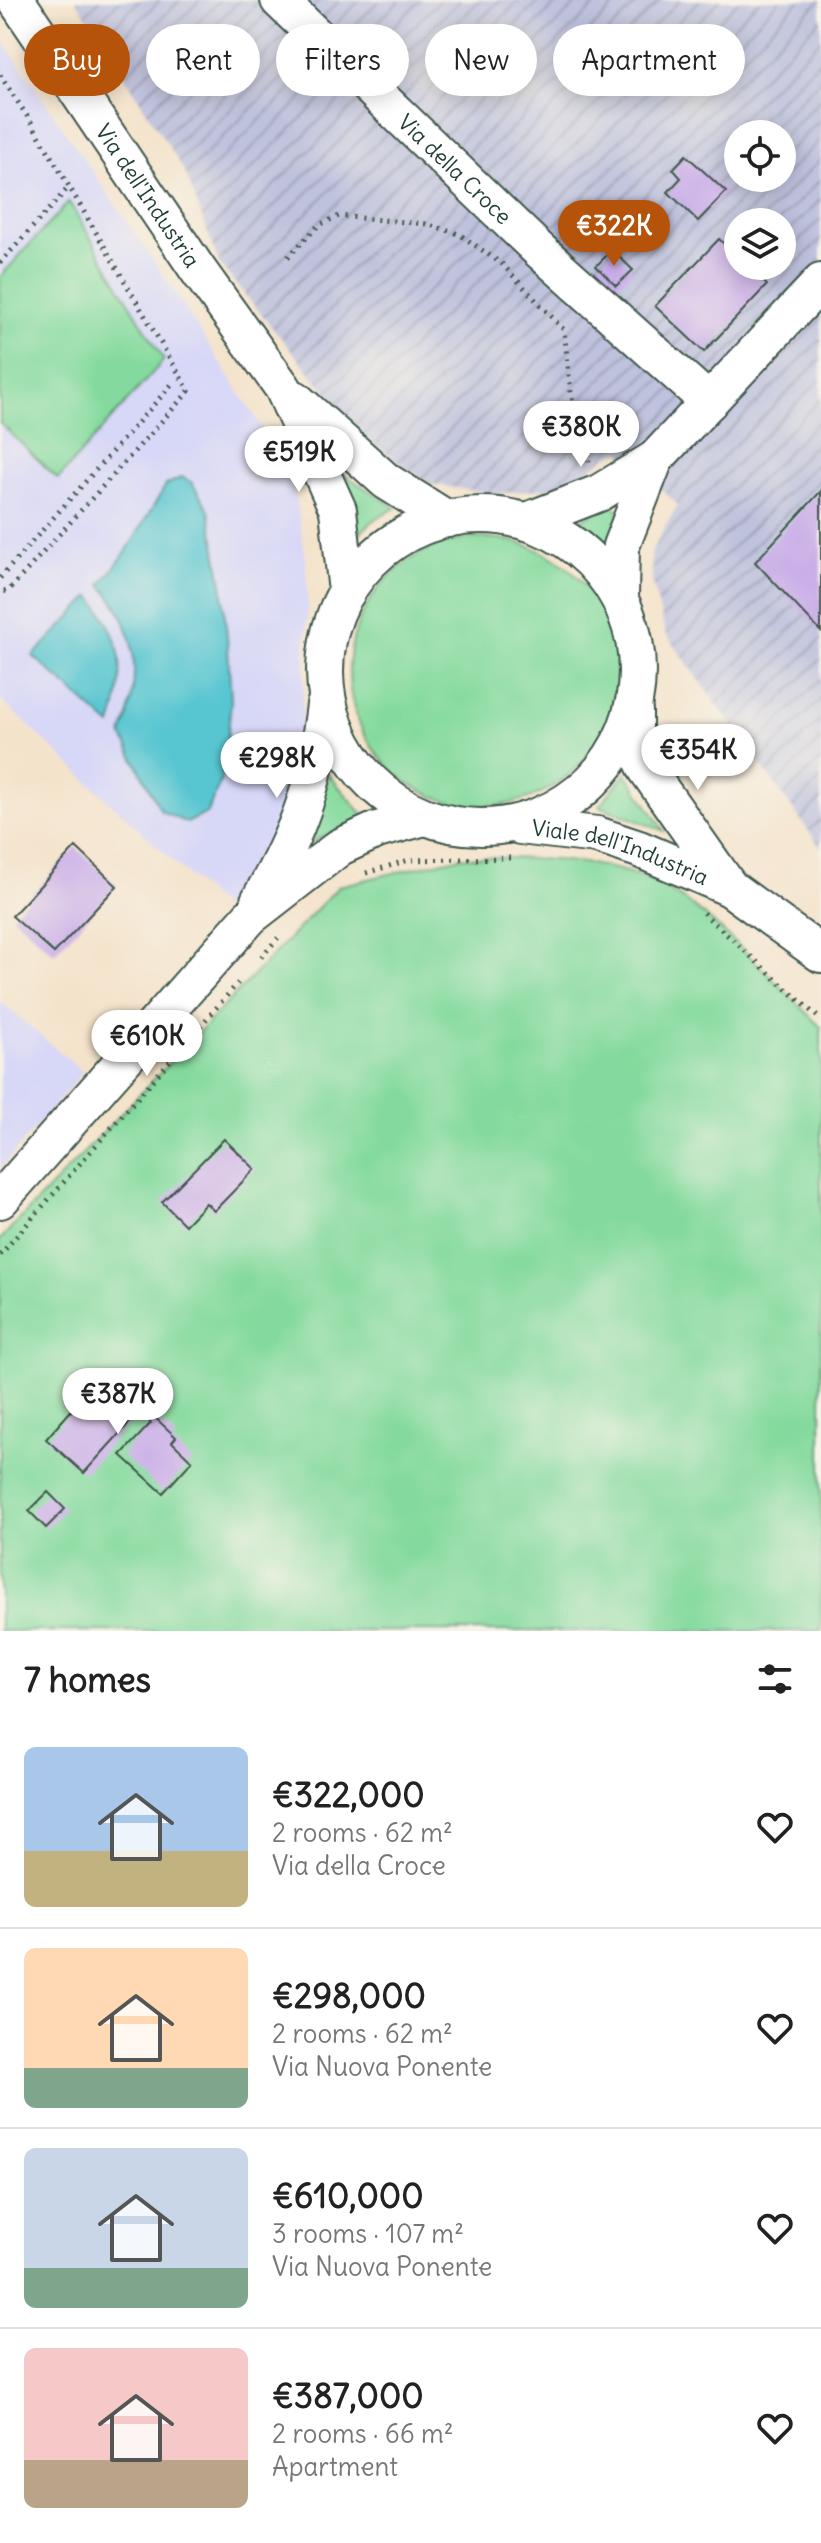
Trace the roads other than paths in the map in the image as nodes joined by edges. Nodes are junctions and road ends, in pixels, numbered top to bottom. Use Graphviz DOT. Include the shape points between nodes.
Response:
graph roads {
  1 [pos="16,0"];
  2 [pos="279,0"];
  3 [pos="821,282"];
  4 [pos="283,388"];
  5 [pos="709,402"];
  6 [pos="655,459"];
  7 [pos="447,519"];
  8 [pos="527,521"];
  9 [pos="347,592"];
  10 [pos="620,598"];
  11 [pos="327,692"];
  12 [pos="634,705"];
  13 [pos="425,817"];
  14 [pos="507,826"];
  15 [pos="730,888"];
  16 [pos="250,917"];
  17 [pos="821,954"];
  18 [pos="0,1200"];
  1 -- 4 [label="street, Via dell'Industria"];
  2 -- 5 [label="street, Via della Croce" via="537,248"];
  3 -- 5 [label="street"];
  4 -- 7 [label="street, Via dell'Industria" via="386,481"];
  4 -- 9 [label="street, Via dell'Industria" via="338,510"];
  5 -- 6 [label="street"];
  6 -- 8 [label="street" via="599,493"];
  6 -- 10 [label="street" via="621,546"];
  7 -- 8 [label="street" via="500,516"];
  7 -- 9 [label="street" via="390,545"];
  8 -- 10 [label="street" via="581,550"];
  9 -- 11 [label="street" via="329,640"];
  10 -- 12 [label="street" via="638,669"];
  11 -- 13 [label="street" via="344,744 359,768 378,788"];
  11 -- 16 [label="street" via="321,749 306,807"];
  12 -- 14 [label="street" via="617,749 588,785 550,811"];
  12 -- 15 [label="street, Viale dell'Industria" via="634,743 647,770"];
  13 -- 14 [label="street, Viale dell'Industria" via="465,827"];
  13 -- 16 [label="street" via="340,847"];
  14 -- 15 [label="street, Viale dell'Industria" via="597,835"];
  15 -- 17 [label="street, Viale dell'Industria"];
  16 -- 18 [label="street"];
}
